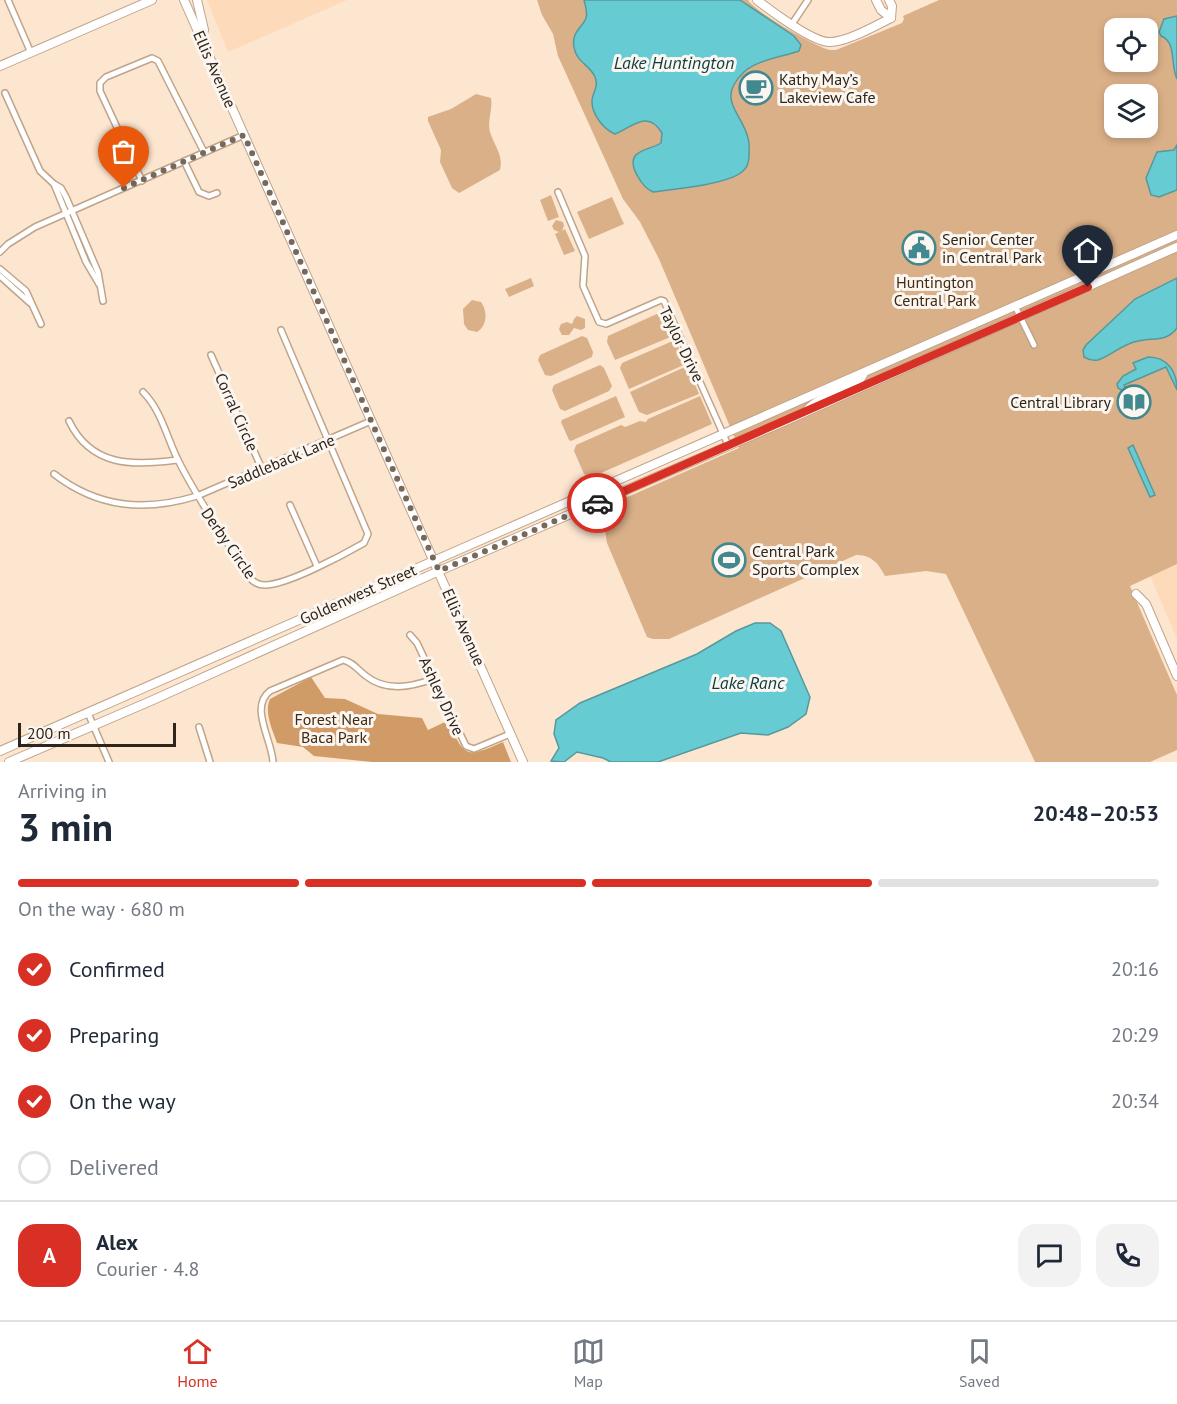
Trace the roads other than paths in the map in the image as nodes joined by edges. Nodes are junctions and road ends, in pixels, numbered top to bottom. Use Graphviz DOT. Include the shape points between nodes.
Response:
graph roads {
  1 [pos="8,0"];
  2 [pos="184,0"];
  3 [pos="197,0"];
  4 [pos="757,0"];
  5 [pos="808,0"];
  6 [pos="876,0"];
  7 [pos="889,0"];
  8 [pos="146,1"];
  9 [pos="881,10"];
  10 [pos="891,18"];
  11 [pos="792,24"];
  12 [pos="879,24"];
  13 [pos="201,38"];
  14 [pos="31,53"];
  15 [pos="0,66"];
  16 [pos="5,93"];
  17 [pos="244,135"];
  18 [pos="204,153"];
  19 [pos="184,161"];
  20 [pos="142,180"];
  21 [pos="558,192"];
  22 [pos="217,193"];
  23 [pos="69,213"];
  24 [pos="1177,235"];
  25 [pos="1177,247"];
  26 [pos="0,252"];
  27 [pos="0,269"];
  28 [pos="0,276"];
  29 [pos="103,301"];
  30 [pos="31,305"];
  31 [pos="1016,306"];
  32 [pos="1020,317"];
  33 [pos="41,324"];
  34 [pos="281,330"];
  35 [pos="932,342"];
  36 [pos="1034,345"];
  37 [pos="211,355"];
  38 [pos="863,373"];
  39 [pos="868,384"];
  40 [pos="142,392"];
  41 [pos="807,411"];
  42 [pos="69,421"];
  43 [pos="371,421"];
  44 [pos="724,434"];
  45 [pos="328,440"];
  46 [pos="728,446"];
  47 [pos="177,460"];
  48 [pos="262,469"];
  49 [pos="54,474"];
  50 [pos="197,496"];
  51 [pos="290,505"];
  52 [pos="435,561"];
  53 [pos="317,566"];
  54 [pos="439,571"];
  55 [pos="1136,594"];
  56 [pos="410,635"];
  57 [pos="1177,676"];
  58 [pos="433,679"];
  59 [pos="88,713"];
  60 [pos="93,725"];
  61 [pos="199,727"];
  62 [pos="510,734"];
  63 [pos="0,751"];
  64 [pos="9,762"];
  65 [pos="109,762"];
  66 [pos="210,762"];
  67 [pos="273,762"];
  68 [pos="523,762"];
  1 -- 14 [label="street"];
  2 -- 13 [label="main road, Ellis Avenue"];
  3 -- 13 [label="main road" via="204,30"];
  4 -- 11 [label="main road"];
  5 -- 11 [label="street"];
  6 -- 9 [label="main road"];
  7 -- 10 [label="main road"];
  8 -- 14 [label="main road"];
  9 -- 10 [label="main road"];
  9 -- 12 [label="main road"];
  10 -- 12 [label="main road"];
  11 -- 12 [label="main road" via="830,42"];
  13 -- 17 [label="main road, Ellis Avenue"];
  14 -- 15 [label="main road"];
  16 -- 23 [label="street" via="40,171 54,184"];
  17 -- 18 [label="street"];
  17 -- 43 [label="main road, Ellis Avenue"];
  18 -- 19 [label="street"];
  18 -- 20 [label="street" via="158,61 152,58 106,77 100,83 100,91"];
  19 -- 20 [label="street"];
  19 -- 22 [label="street" via="199,192 209,196"];
  20 -- 23 [label="street"];
  21 -- 44 [label="street, Taylor Drive" via="585,256 583,286 599,322 606,324 664,301"];
  23 -- 26 [label="street" via="25,232"];
  23 -- 29 [label="street" via="90,250"];
  24 -- 31 [label="main road, Goldenwest Street"];
  25 -- 32 [label="main road, Goldenwest Street"];
  27 -- 30 [label="street" via="26,291"];
  28 -- 30 [label="street"];
  30 -- 33 [label="street"];
  31 -- 32 [label="street"];
  31 -- 35 [label="main road, Goldenwest Street"];
  32 -- 36 [label="street"];
  32 -- 39 [label="main road, Goldenwest Street"];
  34 -- 45 [label="street"];
  35 -- 38 [label="main road, Goldenwest Street"];
  35 -- 39 [label="main road" via="914,356 874,374"];
  37 -- 48 [label="street, Corral Circle"];
  38 -- 41 [label="main road" via="859,381 823,397"];
  38 -- 44 [label="main road, Goldenwest Street"];
  39 -- 41 [label="main road, Goldenwest Street"];
  40 -- 47 [label="street, Derby Circle" via="158,413"];
  41 -- 46 [label="main road, Goldenwest Street"];
  42 -- 47 [label="street" via="86,446 117,461 148,464"];
  43 -- 45 [label="street, Saddleback Lane"];
  43 -- 52 [label="main road, Ellis Avenue"];
  44 -- 46 [label="street, Taylor Drive"];
  44 -- 52 [label="main road, Goldenwest Street"];
  45 -- 48 [label="street, Saddleback Lane"];
  45 -- 53 [label="street, Derby Circle" via="368,534 364,543"];
  46 -- 54 [label="main road, Goldenwest Street"];
  47 -- 50 [label="street, Derby Circle"];
  48 -- 50 [label="street, Saddleback Lane"];
  49 -- 50 [label="street, Saddleback Lane" via="93,497 133,506 175,503"];
  50 -- 53 [label="street, Derby Circle" via="253,582 278,583"];
  51 -- 53 [label="street"];
  52 -- 54 [label="main road, Ellis Avenue"];
  52 -- 59 [label="main road, Goldenwest Street"];
  54 -- 60 [label="main road, Goldenwest Street"];
  54 -- 62 [label="main road, Ellis Avenue"];
  55 -- 57 [label="main road" via="1146,604"];
  56 -- 58 [label="street, Ashley Drive"];
  58 -- 62 [label="street, Ashley Drive" via="466,746 474,749"];
  58 -- 67 [label="street" via="415,685 388,686 373,681 343,660 279,686 263,696 261,712"];
  59 -- 60 [label="street"];
  59 -- 63 [label="main road, Goldenwest Street"];
  60 -- 64 [label="main road, Goldenwest Street"];
  60 -- 65 [label="street"];
  61 -- 66 [label="street"];
  62 -- 68 [label="main road, Ellis Avenue"];
}
